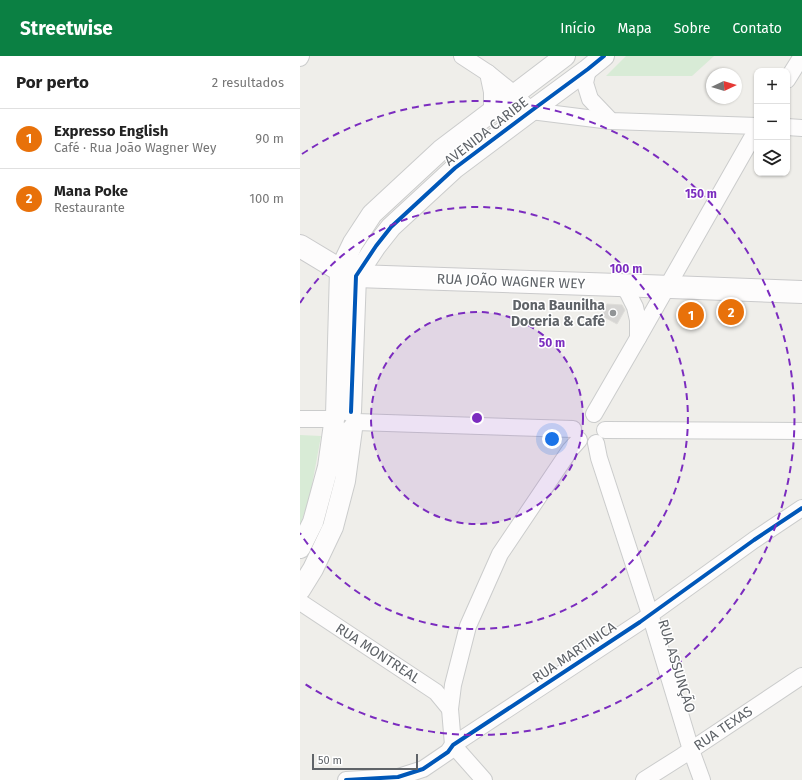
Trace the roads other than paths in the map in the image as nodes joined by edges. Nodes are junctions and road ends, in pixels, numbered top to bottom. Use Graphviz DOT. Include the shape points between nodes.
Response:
graph roads {
  1 [pos="462,56"];
  2 [pos="565,56"];
  3 [pos="604,56"];
  4 [pos="802,56"];
  5 [pos="588,69"];
  6 [pos="488,73"];
  7 [pos="790,75"];
  8 [pos="514,94"];
  9 [pos="531,110"];
  10 [pos="492,111"];
  11 [pos="611,121"];
  12 [pos="790,127"];
  13 [pos="754,128"];
  14 [pos="802,128"];
  15 [pos="754,133"];
  16 [pos="300,246"];
  17 [pos="348,273"];
  18 [pos="618,285"];
  19 [pos="667,287"];
  20 [pos="802,292"];
  21 [pos="638,338"];
  22 [pos="594,414"];
  23 [pos="300,418"];
  24 [pos="344,420"];
  25 [pos="802,431"];
  26 [pos="576,435"];
  27 [pos="600,437"];
  28 [pos="802,508"];
  29 [pos="300,548"];
  30 [pos="300,590"];
  31 [pos="300,602"];
  32 [pos="650,614"];
  33 [pos="802,676"];
  34 [pos="450,709"];
  35 [pos="453,745"];
  36 [pos="691,750"];
  37 [pos="346,780"];
  38 [pos="484,780"];
  39 [pos="644,780"];
  40 [pos="702,780"];
  1 -- 6 [label="street"];
  2 -- 8 [label="street, AVENIDA CARIBE"];
  3 -- 5 [label="street, AVENIDA CARIBE"];
  4 -- 7 [label="street"];
  5 -- 9 [label="street, AVENIDA CARIBE"];
  5 -- 11 [label="street" via="585,83 590,99"];
  6 -- 8 [label="street"];
  6 -- 10 [label="street"];
  8 -- 9 [label="street"];
  8 -- 10 [label="street, AVENIDA CARIBE"];
  9 -- 11 [label="street"];
  9 -- 17 [label="street, AVENIDA CARIBE" via="455,168 391,227 376,246"];
  10 -- 17 [label="street, AVENIDA CARIBE" via="441,150 372,214 353,243"];
  11 -- 13 [label="street"];
  12 -- 14 [label="street"];
  15 -- 19 [label="street"];
  16 -- 17 [label="main road, RUA JOÃO WAGNER WEY"];
  17 -- 18 [label="main road, RUA JOÃO WAGNER WEY"];
  17 -- 24 [label="street, AVENIDA CARIBE"];
  18 -- 19 [label="main road, RUA JOÃO WAGNER WEY"];
  18 -- 21 [label="street" via="627,291 635,307"];
  19 -- 20 [label="main road, RUA JOÃO WAGNER WEY"];
  19 -- 21 [label="street"];
  21 -- 22 [label="street"];
  22 -- 26 [label="street" via="579,416 576,420"];
  22 -- 27 [label="street" via="599,416 604,425"];
  23 -- 24 [label="street"];
  24 -- 26 [label="street"];
  24 -- 29 [label="street, AVENIDA CARIBE" via="313,522"];
  24 -- 30 [label="street, AVENIDA CARIBE" via="345,481 333,528 313,570"];
  25 -- 27 [label="street"];
  26 -- 27 [label="street" via="586,444 591,444"];
  26 -- 34 [label="street" via="570,450 500,554 468,626 453,685"];
  27 -- 32 [label="street, RUA ASSUNÇÃO" via="599,458"];
  28 -- 32 [label="street, RUA MARTINICA"];
  31 -- 34 [label="street, RUA MONTREAL" via="436,692"];
  32 -- 35 [label="street, RUA MARTINICA"];
  32 -- 36 [label="street, RUA ASSUNÇÃO"];
  33 -- 36 [label="street, RUA TEXAS"];
  34 -- 35 [label="street"];
  35 -- 37 [label="street, RUA MARTINICA" via="448,752 423,769 398,777"];
  35 -- 38 [label="street"];
  36 -- 39 [label="street, RUA TEXAS"];
  36 -- 40 [label="street, RUA ASSUNÇÃO"];
}
